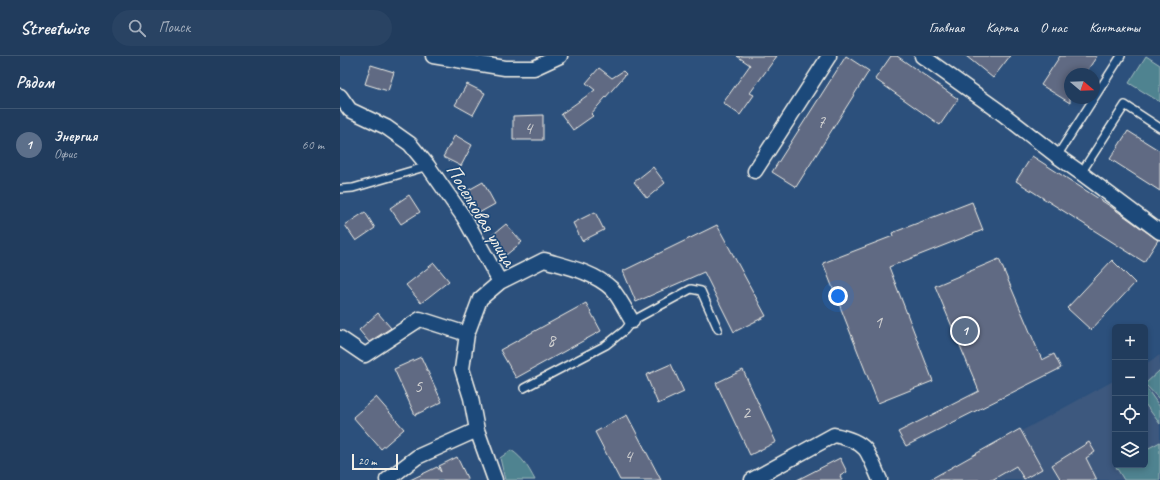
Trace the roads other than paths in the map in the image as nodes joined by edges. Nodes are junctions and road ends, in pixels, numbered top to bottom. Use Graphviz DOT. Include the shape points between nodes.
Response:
graph roads {
  1 [pos="433,56"];
  2 [pos="560,56"];
  3 [pos="829,56"];
  4 [pos="922,56"];
  5 [pos="1121,56"];
  6 [pos="340,96"];
  7 [pos="1160,128"];
  8 [pos="1057,156"];
  9 [pos="428,166"];
  10 [pos="755,171"];
  11 [pos="1082,173"];
  12 [pos="340,189"];
  13 [pos="1160,232"];
  14 [pos="500,282"];
  15 [pos="632,321"];
  16 [pos="718,329"];
  17 [pos="467,334"];
  18 [pos="340,338"];
  19 [pos="524,388"];
  20 [pos="477,430"];
  21 [pos="387,480"];
  22 [pos="495,480"];
  23 [pos="752,480"];
  24 [pos="880,480"];
  1 -- 2 [label="street" via="505,68 534,68"];
  3 -- 10 [label="street"];
  4 -- 8 [label="street"];
  5 -- 8 [label="lane"];
  6 -- 9 [label="street, Поселковая улица" via="350,110 386,127 410,144"];
  7 -- 11 [label="lane" via="1125,105"];
  8 -- 11 [label="street"];
  9 -- 12 [label="lane" via="353,188"];
  9 -- 14 [label="street, Поселковая улица" via="465,219"];
  11 -- 13 [label="street"];
  14 -- 15 [label="street" via="544,260 583,271 601,280 613,290"];
  14 -- 17 [label="street, Поселковая улица" via="480,298"];
  15 -- 16 [label="lane" via="691,290 701,291"];
  15 -- 19 [label="lane" via="606,345"];
  17 -- 18 [label="street" via="420,319 364,355"];
  17 -- 20 [label="street, Поселковая улица" via="462,369"];
  20 -- 21 [label="street" via="417,458"];
  20 -- 22 [label="street, Поселковая улица"];
  23 -- 24 [label="street" via="834,435 854,441 866,449"];
}
